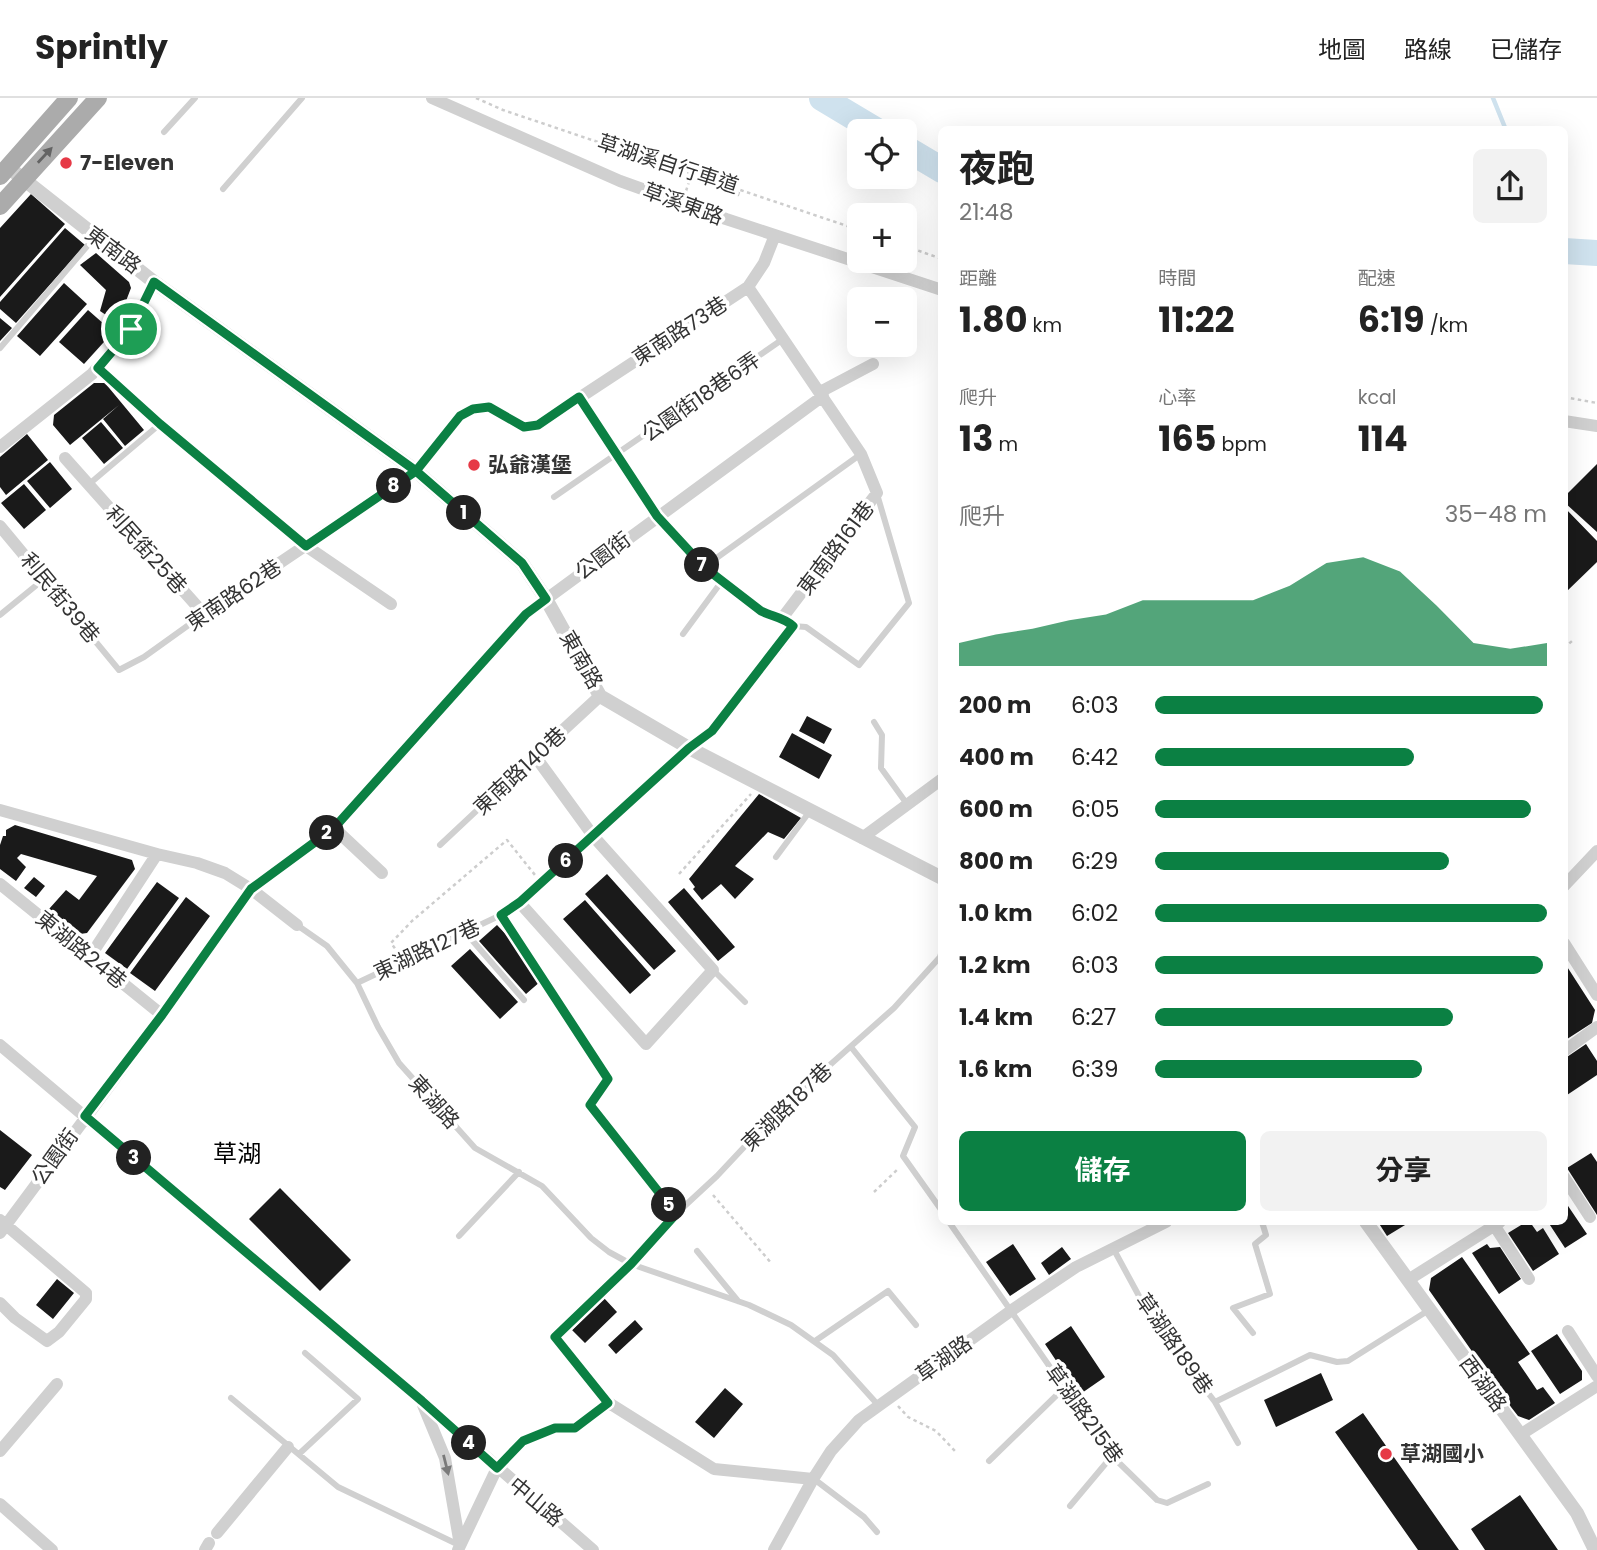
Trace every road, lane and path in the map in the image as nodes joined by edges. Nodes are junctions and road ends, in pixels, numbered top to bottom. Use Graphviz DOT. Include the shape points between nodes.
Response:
graph roads {
  1 [pos="69,98"];
  2 [pos="98,98"];
  3 [pos="195,98"];
  4 [pos="302,98"];
  5 [pos="432,98"];
  6 [pos="476,98"];
  7 [pos="164,132"];
  8 [pos="3,169"];
  9 [pos="23,178"];
  10 [pos="223,188"];
  11 [pos="740,189"];
  12 [pos="685,194"];
  13 [pos="0,206"];
  14 [pos="847,226"];
  15 [pos="775,235"];
  16 [pos="95,237"];
  17 [pos="917,250"];
  18 [pos="938,257"];
  19 [pos="154,282"];
  20 [pos="748,287"];
  21 [pos="938,289"];
  22 [pos="784,338"];
  23 [pos="0,348"];
  24 [pos="873,364"];
  25 [pos="98,368"];
  26 [pos="822,394"];
  27 [pos="579,397"];
  28 [pos="1568,398"];
  29 [pos="1597,403"];
  30 [pos="1568,422"];
  31 [pos="160,424"];
  32 [pos="1597,426"];
  33 [pos="0,447"];
  34 [pos="861,454"];
  35 [pos="617,455"];
  36 [pos="65,458"];
  37 [pos="416,471"];
  38 [pos="88,485"];
  39 [pos="877,493"];
  40 [pos="554,498"];
  41 [pos="657,516"];
  42 [pos="0,526"];
  43 [pos="306,546"];
  44 [pos="704,567"];
  45 [pos="44,579"];
  46 [pos="722,581"];
  47 [pos="546,599"];
  48 [pos="391,604"];
  49 [pos="204,614"];
  50 [pos="0,615"];
  51 [pos="783,617"];
  52 [pos="793,626"];
  53 [pos="683,635"];
  54 [pos="1572,641"];
  55 [pos="1568,645"];
  56 [pos="119,670"];
  57 [pos="600,696"];
  58 [pos="874,722"];
  59 [pos="689,748"];
  60 [pos="535,756"];
  61 [pos="938,782"];
  62 [pos="760,784"];
  63 [pos="907,804"];
  64 [pos="0,811"];
  65 [pos="810,811"];
  66 [pos="334,828"];
  67 [pos="594,837"];
  68 [pos="862,838"];
  69 [pos="440,845"];
  70 [pos="1597,851"];
  71 [pos="157,854"];
  72 [pos="776,857"];
  73 [pos="382,873"];
  74 [pos="679,874"];
  75 [pos="938,876"];
  76 [pos="1568,882"];
  77 [pos="541,883"];
  78 [pos="0,884"];
  79 [pos="251,889"];
  80 [pos="520,902"];
  81 [pos="501,915"];
  82 [pos="297,925"];
  83 [pos="465,932"];
  84 [pos="1568,949"];
  85 [pos="89,958"];
  86 [pos="938,959"];
  87 [pos="404,961"];
  88 [pos="713,970"];
  89 [pos="357,983"];
  90 [pos="1597,995"];
  91 [pos="524,1000"];
  92 [pos="746,1002"];
  93 [pos="162,1015"];
  94 [pos="1597,1027"];
  95 [pos="0,1045"];
  96 [pos="851,1047"];
  97 [pos="1568,1048"];
  98 [pos="85,1116"];
  99 [pos="906,1161"];
  100 [pos="519,1172"];
  101 [pos="1568,1184"];
  102 [pos="706,1187"];
  103 [pos="874,1192"];
  104 [pos="938,1205"];
  105 [pos="676,1214"];
  106 [pos="1590,1217"];
  107 [pos="951,1225"];
  108 [pos="1160,1225"];
  109 [pos="1263,1225"];
  110 [pos="1368,1225"];
  111 [pos="1494,1225"];
  112 [pos="1498,1225"];
  113 [pos="2,1226"];
  114 [pos="459,1236"];
  115 [pos="1113,1248"];
  116 [pos="697,1251"];
  117 [pos="631,1264"];
  118 [pos="772,1264"];
  119 [pos="1529,1279"];
  120 [pos="1408,1280"];
  121 [pos="740,1302"];
  122 [pos="0,1303"];
  123 [pos="1012,1310"];
  124 [pos="1429,1310"];
  125 [pos="916,1325"];
  126 [pos="1568,1331"];
  127 [pos="1252,1333"];
  128 [pos="816,1341"];
  129 [pos="305,1353"];
  130 [pos="1597,1376"];
  131 [pos="57,1384"];
  132 [pos="1597,1386"];
  133 [pos="1064,1388"];
  134 [pos="231,1398"];
  135 [pos="890,1398"];
  136 [pos="422,1401"];
  137 [pos="1215,1402"];
  138 [pos="608,1403"];
  139 [pos="878,1406"];
  140 [pos="1520,1435"];
  141 [pos="1238,1443"];
  142 [pos="0,1451"];
  143 [pos="293,1451"];
  144 [pos="955,1451"];
  145 [pos="1112,1456"];
  146 [pos="989,1461"];
  147 [pos="497,1468"];
  148 [pos="813,1479"];
  149 [pos="1208,1484"];
  150 [pos="0,1504"];
  151 [pos="1070,1506"];
  152 [pos="877,1532"];
  153 [pos="210,1542"];
  154 [pos="459,1548"];
  155 [pos="52,1550"];
  156 [pos="593,1550"];
  157 [pos="774,1550"];
  158 [pos="1595,1550"];
  1 -- 8 [label="main road"];
  9 -- 2 [label="main road, one-way"];
  3 -- 7 [label="lane"];
  4 -- 10 [label="lane"];
  5 -- 15 [label="street, 草溪東路" via="620,181"];
  6 -- 11 [label="path, 草湖溪自行車道"];
  8 -- 9 [label="street, 東南路"];
  9 -- 13 [label="main road"];
  9 -- 16 [label="street, 東南路"];
  11 -- 12 [label="path" via="738,195 690,179"];
  11 -- 14 [label="path, 草湖溪自行車道"];
  15 -- 20 [label="street"];
  15 -- 21 [label="street, 草溪東路"];
  16 -- 19 [label="street, 東南路"];
  16 -- 23 [label="lane"];
  17 -- 18 [label="path"];
  19 -- 25 [label="street" via="131,329"];
  19 -- 37 [label="street, 東南路"];
  20 -- 22 [label="street, 東南路73巷"];
  20 -- 27 [label="street, 東南路73巷"];
  22 -- 26 [label="street, 東南路73巷"];
  22 -- 35 [label="lane, 公園街18巷6弄"];
  24 -- 26 [label="street, 公園街"];
  25 -- 31 [label="street"];
  25 -- 33 [label="street"];
  26 -- 34 [label="street, 東南路73巷"];
  26 -- 41 [label="street, 公園街"];
  27 -- 35 [label="street"];
  27 -- 37 [label="street, 東南路73巷" via="538,425 524,427 489,407 473,409 460,416"];
  28 -- 29 [label="path"];
  30 -- 32 [label="street"];
  31 -- 38 [label="lane"];
  31 -- 43 [label="street"];
  34 -- 39 [label="street, 東南路73巷"];
  34 -- 44 [label="lane"];
  35 -- 40 [label="lane, 公園街18巷6弄"];
  35 -- 41 [label="street"];
  36 -- 38 [label="street, 利民街25巷"];
  37 -- 43 [label="street, 東南路62巷"];
  37 -- 47 [label="street, 東南路" via="522,563"];
  38 -- 49 [label="street, 利民街25巷"];
  39 -- 51 [label="street, 東南路161巷"];
  39 -- 52 [label="lane, 東南路161巷" via="909,603 859,665 806,627"];
  41 -- 44 [label="lane"];
  41 -- 47 [label="street, 公園街"];
  42 -- 45 [label="street, 利民街39巷"];
  43 -- 48 [label="street"];
  43 -- 49 [label="street, 東南路62巷"];
  44 -- 46 [label="lane"];
  45 -- 50 [label="lane"];
  45 -- 56 [label="lane, 利民街39巷"];
  46 -- 51 [label="lane" via="761,611"];
  46 -- 53 [label="lane"];
  47 -- 57 [label="street, 東南路"];
  47 -- 66 [label="street, 公園街" via="526,614"];
  49 -- 56 [label="lane, 東南路62巷"];
  51 -- 52 [label="street"];
  52 -- 59 [label="street" via="712,731"];
  54 -- 55 [label="path"];
  57 -- 59 [label="street, 東南路"];
  57 -- 60 [label="street, 東南路140巷"];
  58 -- 63 [label="lane" via="882,735 881,768"];
  59 -- 62 [label="street, 東南路"];
  59 -- 67 [label="lane, 東湖路127巷"];
  60 -- 67 [label="street"];
  60 -- 69 [label="lane, 東南路140巷"];
  61 -- 63 [label="street"];
  62 -- 65 [label="street, 東南路"];
  62 -- 74 [label="path"];
  63 -- 68 [label="street"];
  64 -- 71 [label="street, 東湖路"];
  65 -- 68 [label="street, 東南路"];
  65 -- 72 [label="lane"];
  66 -- 73 [label="street"];
  66 -- 79 [label="street, 公園街"];
  67 -- 77 [label="lane, 東湖路127巷"];
  67 -- 88 [label="street"];
  68 -- 75 [label="street, 東南路"];
  70 -- 76 [label="street"];
  71 -- 79 [label="street, 東湖路" via="225,873"];
  71 -- 85 [label="street"];
  77 -- 80 [label="lane, 東湖路127巷"];
  77 -- 87 [label="path" via="507,840 391,943"];
  78 -- 85 [label="street, 東湖路24巷"];
  79 -- 82 [label="street, 東湖路"];
  79 -- 93 [label="street, 公園街"];
  80 -- 81 [label="lane, 東湖路127巷"];
  80 -- 88 [label="street" via="646,1044"];
  81 -- 83 [label="lane, 東湖路127巷"];
  81 -- 105 [label="path" via="608,1079 590,1105"];
  82 -- 89 [label="lane, 東湖路" via="327,947"];
  83 -- 87 [label="lane, 東湖路127巷"];
  83 -- 91 [label="lane"];
  84 -- 90 [label="street"];
  85 -- 93 [label="street, 東湖路24巷"];
  86 -- 96 [label="lane, 東湖路187巷"];
  87 -- 89 [label="lane, 東湖路127巷"];
  88 -- 92 [label="lane"];
  89 -- 100 [label="lane, 東湖路" via="399,1063 475,1147"];
  93 -- 98 [label="street, 公園街"];
  94 -- 97 [label="street"];
  95 -- 98 [label="street, 中山路"];
  96 -- 99 [label="lane" via="915,1127 903,1156"];
  96 -- 102 [label="lane, 東湖路187巷" via="778,1111"];
  98 -- 113 [label="street, 公園街"];
  98 -- 136 [label="street, 中山路"];
  99 -- 103 [label="path"];
  99 -- 104 [label="lane"];
  100 -- 114 [label="lane"];
  100 -- 117 [label="lane, 東湖路" via="542,1186 591,1238"];
  101 -- 106 [label="street"];
  102 -- 105 [label="lane, 東湖路187巷"];
  102 -- 118 [label="path"];
  105 -- 117 [label="lane, 東湖路187巷"];
  107 -- 123 [label="lane, 草湖路215巷"];
  108 -- 115 [label="street, 草湖路"];
  109 -- 127 [label="lane" via="1266,1235 1255,1244 1270,1294 1233,1308"];
  110 -- 120 [label="street, 西湖路"];
  111 -- 120 [label="street"];
  112 -- 119 [label="street"];
  113 -- 122 [label="street, 公園街" via="86,1293 86,1299 47,1341"];
  115 -- 123 [label="street, 草湖路"];
  115 -- 137 [label="lane, 草湖路189巷" via="1152,1320"];
  116 -- 121 [label="lane"];
  117 -- 121 [label="lane, 東湖路"];
  117 -- 138 [label="lane, 東湖路187巷" via="555,1337"];
  120 -- 124 [label="street, 西湖路"];
  121 -- 128 [label="lane, 東湖路"];
  123 -- 133 [label="lane, 草湖路215巷"];
  123 -- 135 [label="street, 草湖路"];
  124 -- 137 [label="lane, 草湖路189巷" via="1348,1361 1310,1355"];
  124 -- 140 [label="street, 西湖路"];
  125 -- 128 [label="lane" via="888,1291"];
  126 -- 130 [label="street"];
  128 -- 139 [label="lane, 東湖路"];
  129 -- 143 [label="lane" via="358,1399"];
  131 -- 142 [label="street"];
  132 -- 140 [label="street"];
  133 -- 145 [label="lane, 草湖路215巷"];
  133 -- 146 [label="lane"];
  134 -- 143 [label="lane"];
  135 -- 139 [label="street, 草湖路"];
  135 -- 144 [label="path"];
  136 -- 147 [label="street, 中山路"];
  136 -- 154 [label="street, one-way" via="445,1458"];
  137 -- 141 [label="lane, 草湖路189巷"];
  138 -- 147 [label="street" via="575,1428 555,1428 523,1441"];
  138 -- 148 [label="street" via="714,1469"];
  139 -- 148 [label="street, 草湖路" via="859,1420"];
  140 -- 158 [label="street, 西湖路" via="1577,1513"];
  143 -- 153 [label="street"];
  143 -- 154 [label="lane" via="338,1487"];
  145 -- 149 [label="lane, 草湖路215巷" via="1157,1500 1167,1503"];
  145 -- 151 [label="lane"];
  147 -- 154 [label="street"];
  147 -- 156 [label="street, 中山路"];
  148 -- 152 [label="lane"];
  148 -- 157 [label="street, 草湖路"];
  150 -- 155 [label="street"];
}
